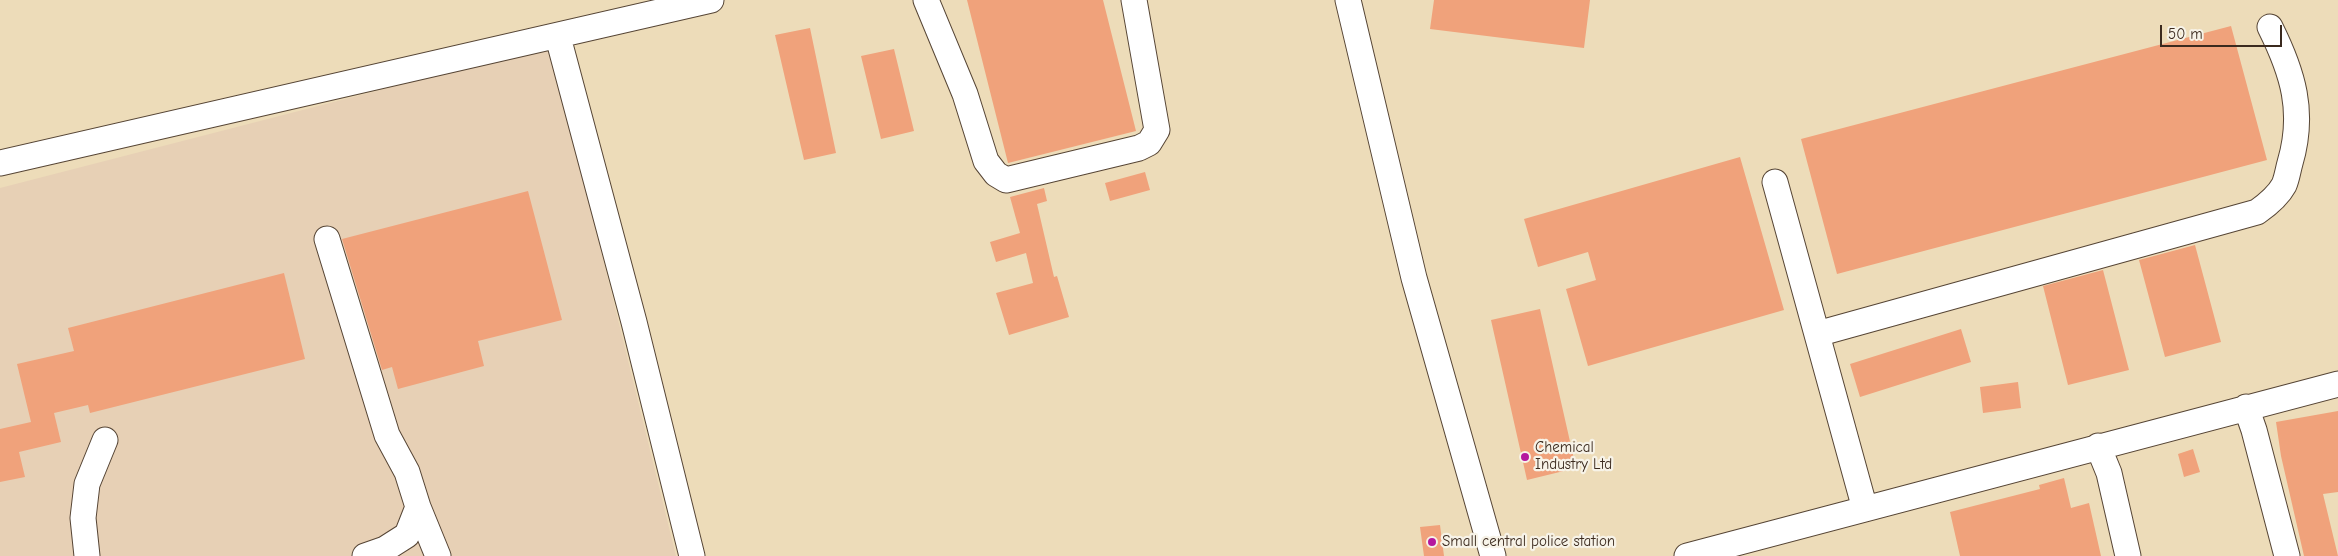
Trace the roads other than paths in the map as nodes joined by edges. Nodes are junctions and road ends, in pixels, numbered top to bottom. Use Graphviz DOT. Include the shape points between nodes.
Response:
graph roads {
  1 [pos="711,0"];
  2 [pos="926,0"];
  3 [pos="1134,0"];
  4 [pos="1348,0"];
  5 [pos="2270,27"];
  6 [pos="558,36"];
  7 [pos="0,163"];
  8 [pos="1775,182"];
  9 [pos="327,239"];
  10 [pos="1817,334"];
  11 [pos="2338,384"];
  12 [pos="2246,407"];
  13 [pos="105,440"];
  14 [pos="2098,446"];
  15 [pos="418,507"];
  16 [pos="1865,509"];
  17 [pos="87,556"];
  18 [pos="365,556"];
  19 [pos="438,556"];
  20 [pos="692,556"];
  21 [pos="1493,556"];
  22 [pos="1687,556"];
  23 [pos="2128,556"];
  24 [pos="2287,556"];
  1 -- 6 [label="street"];
  2 -- 3 [label="street" via="965,94 986,161 996,174 1006,180 1149,143 1157,130"];
  4 -- 21 [label="street" via="1414,278"];
  5 -- 10 [label="street" via="2285,56 2298,112 2295,146 2284,185 2257,212"];
  6 -- 7 [label="street"];
  6 -- 20 [label="street"];
  8 -- 10 [label="street"];
  9 -- 15 [label="street" via="386,436 407,472"];
  10 -- 16 [label="street"];
  11 -- 12 [label="street"];
  12 -- 14 [label="street"];
  12 -- 24 [label="street"];
  13 -- 17 [label="street" via="86,484 83,518"];
  14 -- 16 [label="street"];
  14 -- 23 [label="street" via="2109,473"];
  15 -- 18 [label="street" via="407,535 386,549"];
  15 -- 19 [label="street"];
  16 -- 22 [label="street"];
}
